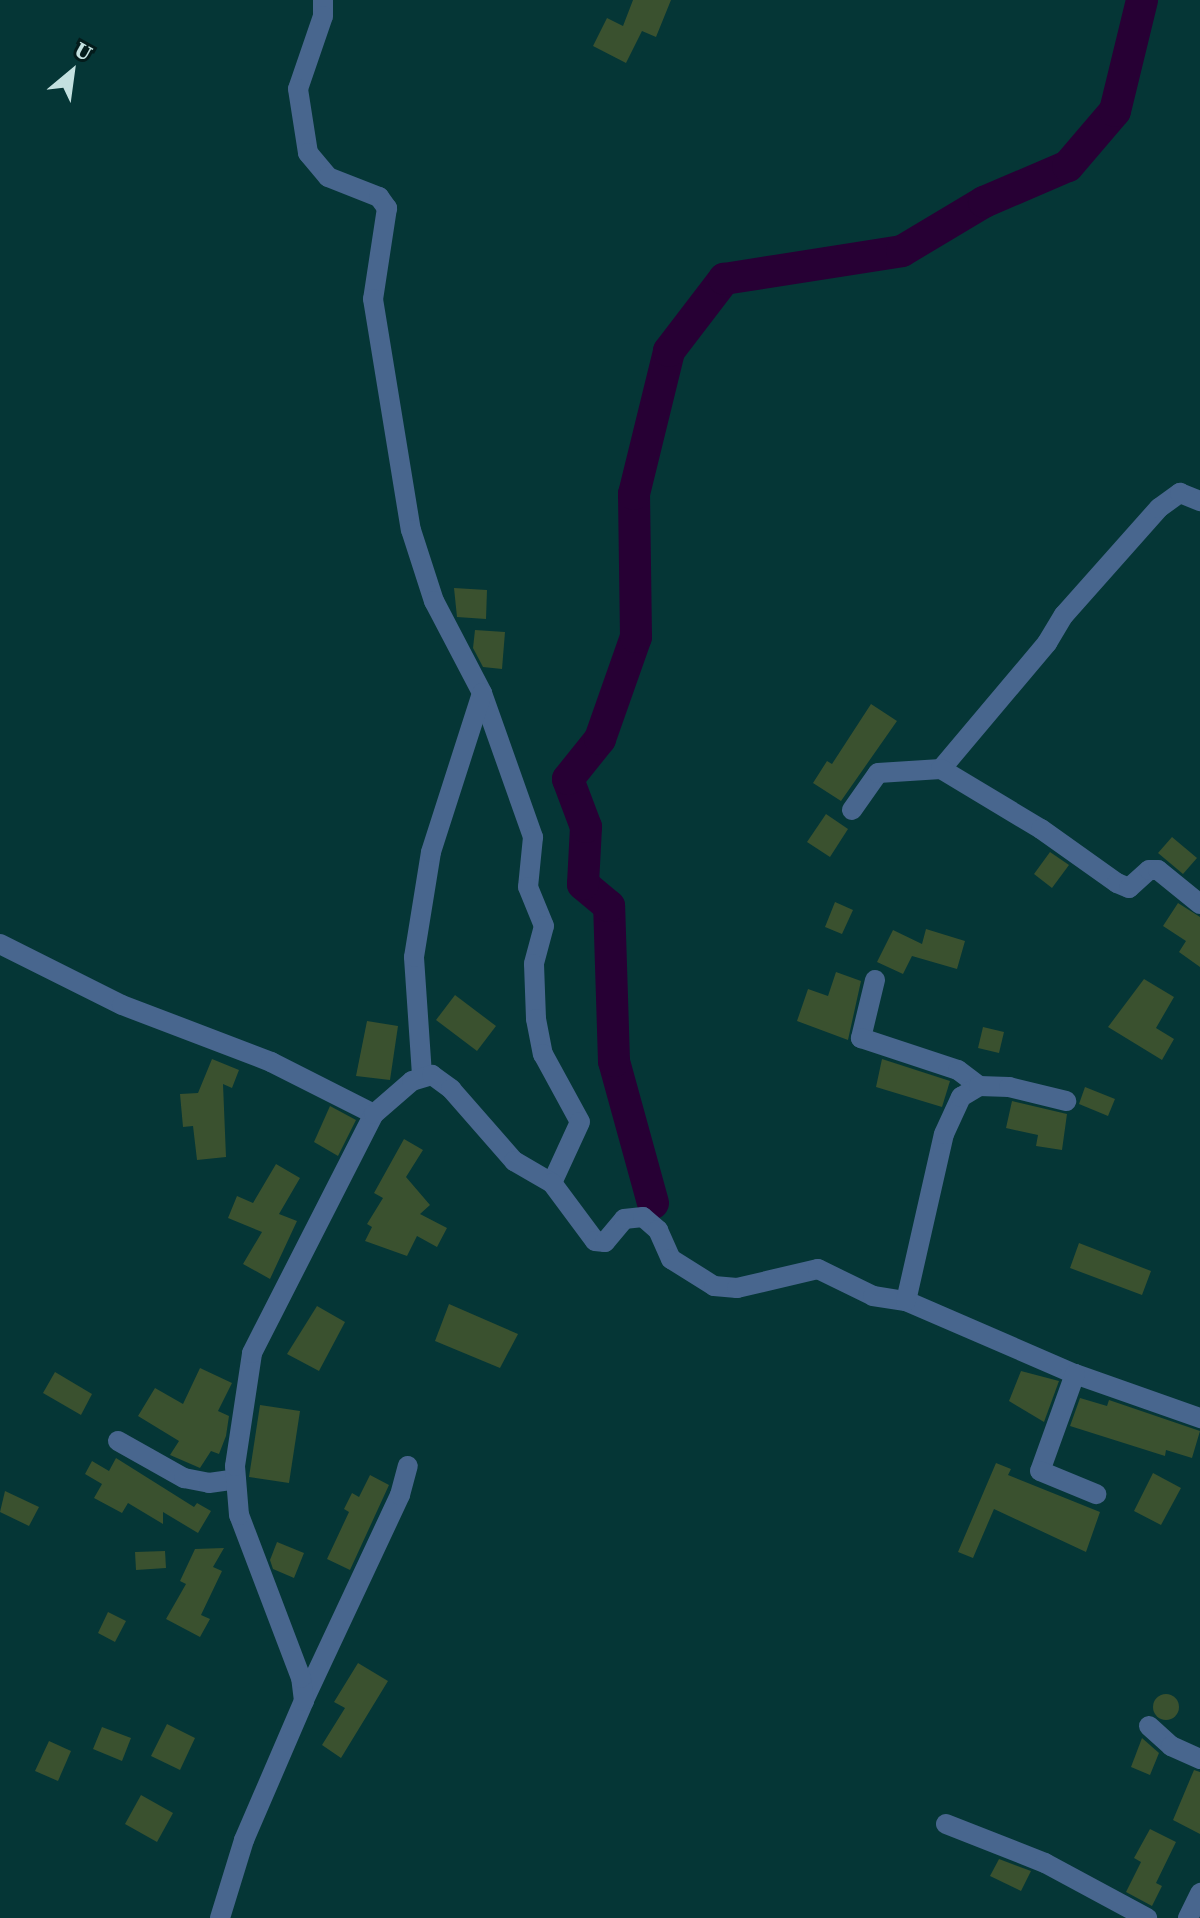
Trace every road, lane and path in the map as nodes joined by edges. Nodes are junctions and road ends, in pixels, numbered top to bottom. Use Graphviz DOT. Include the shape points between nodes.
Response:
graph roads {
  1 [pos="323,0"];
  2 [pos="1200,501"];
  3 [pos="482,693"];
  4 [pos="941,769"];
  5 [pos="852,810"];
  6 [pos="1200,904"];
  7 [pos="0,944"];
  8 [pos="875,980"];
  9 [pos="422,1075"];
  10 [pos="979,1086"];
  11 [pos="1066,1101"];
  12 [pos="374,1114"];
  13 [pos="552,1183"];
  14 [pos="906,1301"];
  15 [pos="1075,1374"];
  16 [pos="1200,1418"];
  17 [pos="118,1441"];
  18 [pos="408,1466"];
  19 [pos="236,1479"];
  20 [pos="1096,1494"];
  21 [pos="304,1701"];
  22 [pos="1149,1726"];
  23 [pos="1200,1759"];
  24 [pos="946,1824"];
  25 [pos="1200,1893"];
  26 [pos="220,1918"];
  27 [pos="1147,1918"];
  28 [pos="1188,1918"];
  1 -- 3 [label="street" via="323,16 298,89 308,153 328,177 379,197 387,208 373,299 405,501 434,601"];
  2 -- 4 [label="street" via="1180,493 1169,497 1064,615 1047,643"];
  3 -- 9 [label="street" via="431,852 421,912 414,957"];
  3 -- 13 [label="street" via="533,837 527,872 532,899 543,918 533,979 543,1054 580,1122"];
  4 -- 5 [label="street" via="878,773"];
  4 -- 6 [label="street" via="1041,829 1117,883 1129,888 1149,870 1158,870"];
  7 -- 12 [label="street" via="122,1005 271,1062"];
  8 -- 10 [label="street" via="861,1038 942,1063"];
  9 -- 12 [label="street"];
  9 -- 13 [label="street" via="451,1089 502,1150 533,1176"];
  10 -- 11 [label="street" via="1022,1089"];
  10 -- 14 [label="street" via="950,1112"];
  12 -- 19 [label="street" via="252,1353"];
  13 -- 14 [label="street" via="595,1241 605,1242 624,1219 643,1217 658,1230 671,1259 714,1286 737,1288 818,1269 873,1296"];
  14 -- 15 [label="street"];
  15 -- 16 [label="street"];
  15 -- 20 [label="street" via="1040,1471"];
  17 -- 19 [label="street" via="184,1478 209,1483"];
  18 -- 21 [label="street" via="400,1495"];
  19 -- 21 [label="street" via="239,1515 301,1678"];
  21 -- 26 [label="street" via="244,1840"];
  22 -- 23 [label="street" via="1171,1746"];
  24 -- 27 [label="street" via="1045,1863"];
  25 -- 28 [label="street"];
}
